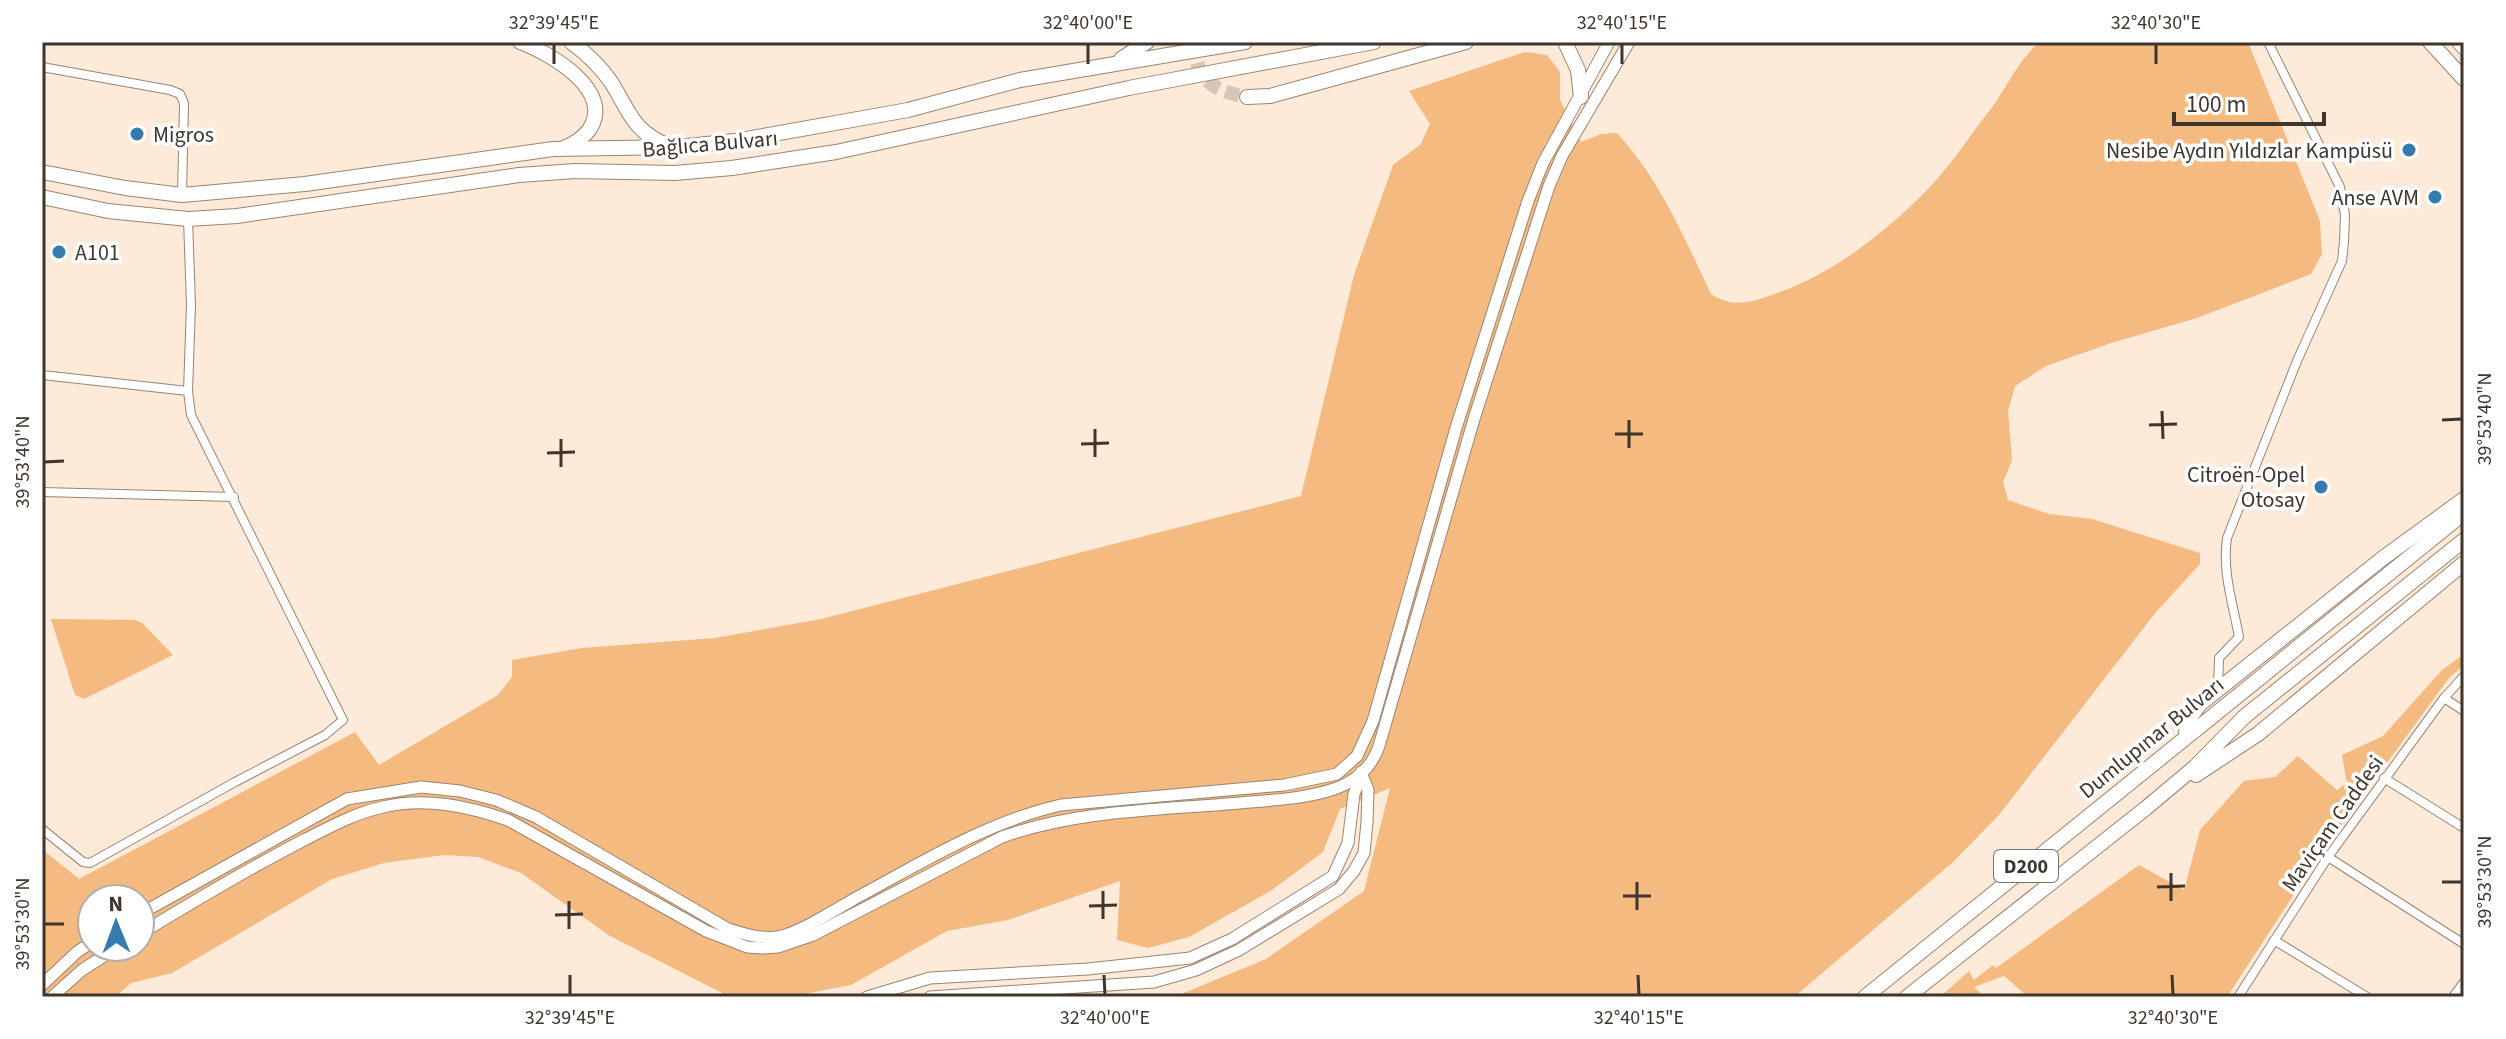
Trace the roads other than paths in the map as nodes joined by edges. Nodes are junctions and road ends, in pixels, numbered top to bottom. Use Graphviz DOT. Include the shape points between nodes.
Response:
graph roads {
  1 [pos="520,42"];
  2 [pos="571,42"];
  3 [pos="1147,42"];
  4 [pos="1245,42"];
  5 [pos="1374,42"];
  6 [pos="1466,42"];
  7 [pos="1565,42"];
  8 [pos="1609,42"];
  9 [pos="1629,42"];
  10 [pos="2268,42"];
  11 [pos="2430,42"];
  12 [pos="2459,42"];
  13 [pos="2464,48"];
  14 [pos="1104,66"];
  15 [pos="42,67"];
  16 [pos="2464,79"];
  17 [pos="1247,97"];
  18 [pos="1581,97"];
  19 [pos="673,147"];
  20 [pos="553,149"];
  21 [pos="42,172"];
  22 [pos="182,195"];
  23 [pos="42,197"];
  24 [pos="188,219"];
  25 [pos="42,375"];
  26 [pos="188,391"];
  27 [pos="42,492"];
  28 [pos="234,497"];
  29 [pos="2464,499"];
  30 [pos="2464,513"];
  31 [pos="2464,540"];
  32 [pos="2464,563"];
  33 [pos="2464,676"];
  34 [pos="2218,689"];
  35 [pos="2444,698"];
  36 [pos="2464,711"];
  37 [pos="2186,735"];
  38 [pos="1357,756"];
  39 [pos="1362,774"];
  40 [pos="2384,778"];
  41 [pos="2146,808"];
  42 [pos="2464,828"];
  43 [pos="42,829"];
  44 [pos="2328,857"];
  45 [pos="156,905"];
  46 [pos="156,925"];
  47 [pos="2274,940"];
  48 [pos="2464,944"];
  49 [pos="76,953"];
  50 [pos="93,963"];
  51 [pos="2464,982"];
  52 [pos="42,985"];
  53 [pos="2351,987"];
  54 [pos="52,997"];
  55 [pos="867,997"];
  56 [pos="930,997"];
  57 [pos="1865,997"];
  58 [pos="1907,997"];
  59 [pos="2238,997"];
  60 [pos="2346,997"];
  61 [pos="2367,997"];
  62 [pos="2453,997"];
  1 -- 20 [label="main road" via="553,57 595,101 595,118 585,135"];
  2 -- 19 [label="main road" via="600,68 633,122"];
  3 -- 14 [label="main road"];
  4 -- 14 [label="main road, Bağlıca Bulvarı"];
  5 -- 24 [label="main road, Bağlıca Bulvarı" via="758,164 675,173 519,175"];
  6 -- 17 [label="main road" via="1270,96"];
  7 -- 18 [label="main road" via="1578,70"];
  8 -- 18 [label="street"];
  9 -- 39 [label="street" via="1549,186 1474,419 1376,757"];
  10 -- 34 [label="street" via="2340,187 2344,242 2342,261 2227,538 2224,559 2239,637 2219,658"];
  11 -- 16 [label="main road"];
  12 -- 13 [label="main road"];
  14 -- 19 [label="main road, Bağlıca Bulvarı" via="1020,80 908,110"];
  15 -- 22 [label="street" via="180,94"];
  18 -- 38 [label="street" via="1528,201 1456,428 1373,721"];
  19 -- 20 [label="main road, Bağlıca Bulvarı"];
  20 -- 22 [label="main road, Bağlıca Bulvarı" via="305,184"];
  21 -- 22 [label="main road, Bağlıca Bulvarı"];
  23 -- 24 [label="main road, Bağlıca Bulvarı" via="108,211"];
  24 -- 26 [label="street"];
  25 -- 26 [label="street"];
  26 -- 28 [label="street" via="191,415"];
  27 -- 28 [label="street"];
  28 -- 43 [label="street" via="343,720 325,735 90,863"];
  29 -- 34 [label="main road"];
  30 -- 37 [label="main road, Dumlupınar Bulvarı / D200"];
  31 -- 41 [label="main road, Dumlupınar Bulvarı / D200" via="2244,717"];
  32 -- 41 [label="main road" via="2258,734"];
  33 -- 35 [label="street, Maviçam Caddesi"];
  34 -- 37 [label="main road" via="2192,713"];
  35 -- 36 [label="street"];
  35 -- 40 [label="street, Maviçam Caddesi"];
  37 -- 57 [label="main road, Dumlupınar Bulvarı / D200"];
  38 -- 39 [label="street"];
  38 -- 45 [label="street" via="1337,774 1284,785 1034,811 964,839 778,937 728,929 536,817 496,800 421,787 347,799"];
  39 -- 46 [label="street" via="1337,788 1291,798 1033,826 813,935 778,947 747,947 706,931 508,820 474,808 420,803 353,815"];
  39 -- 55 [label="street" via="1348,843 1333,876 1232,939 1190,958 930,978"];
  39 -- 56 [label="street" via="1368,790 1367,822 1364,853 1354,871 1339,889 1239,950 1154,982"];
  40 -- 42 [label="street"];
  40 -- 44 [label="street, Maviçam Caddesi"];
  41 -- 58 [label="main road, Dumlupınar Bulvarı / D200"];
  44 -- 47 [label="street, Maviçam Caddesi"];
  44 -- 48 [label="street"];
  47 -- 53 [label="street"];
  47 -- 59 [label="street, Maviçam Caddesi"];
  49 -- 52 [label="street"];
  50 -- 54 [label="street"];
  51 -- 62 [label="street"];
  53 -- 60 [label="street"];
  53 -- 61 [label="street"];
}
